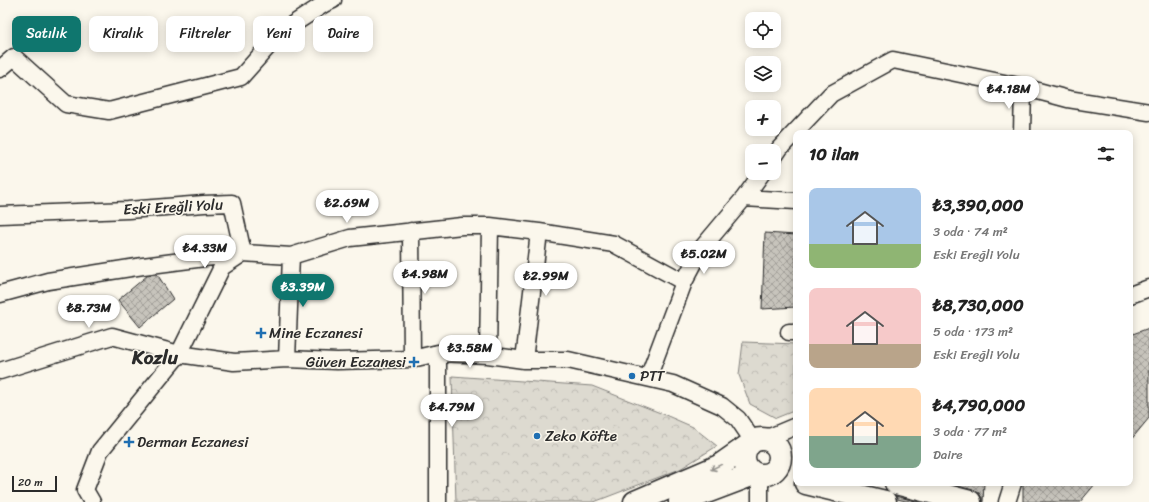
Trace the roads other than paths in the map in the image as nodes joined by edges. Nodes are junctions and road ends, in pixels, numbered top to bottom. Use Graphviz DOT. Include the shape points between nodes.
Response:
graph roads {
  1 [pos="333,0"];
  2 [pos="0,69"];
  3 [pos="1023,87"];
  4 [pos="1149,112"];
  5 [pos="797,130"];
  6 [pos="1022,130"];
  7 [pos="793,134"];
  8 [pos="781,147"];
  9 [pos="757,180"];
  10 [pos="744,198"];
  11 [pos="793,201"];
  12 [pos="0,215"];
  13 [pos="490,226"];
  14 [pos="411,231"];
  15 [pos="539,232"];
  16 [pos="243,253"];
  17 [pos="291,256"];
  18 [pos="684,282"];
  19 [pos="1149,288"];
  20 [pos="0,294"];
  21 [pos="1133,295"];
  22 [pos="179,354"];
  23 [pos="438,354"];
  24 [pos="488,355"];
  25 [pos="287,359"];
  26 [pos="412,359"];
  27 [pos="524,360"];
  28 [pos="0,372"];
  29 [pos="648,378"];
  30 [pos="793,427"];
  31 [pos="759,441"];
  32 [pos="793,446"];
  33 [pos="760,475"];
  34 [pos="793,480"];
  35 [pos="818,486"];
  36 [pos="908,486"];
  37 [pos="1012,486"];
  38 [pos="92,502"];
  39 [pos="438,502"];
  40 [pos="635,502"];
  41 [pos="680,502"];
  42 [pos="760,502"];
  43 [pos="885,502"];
  44 [pos="970,502"];
  45 [pos="1007,502"];
  1 -- 2 [label="street" via="281,32 241,77 109,111 66,104 14,58"];
  3 -- 4 [label="street" via="1068,99"];
  3 -- 5 [label="street" via="893,60 831,94"];
  3 -- 6 [label="street"];
  7 -- 8 [label="street"];
  9 -- 10 [label="street"];
  10 -- 11 [label="street"];
  10 -- 18 [label="street" via="702,248"];
  12 -- 16 [label="street, Eski Ereğli Yolu" via="232,204"];
  13 -- 14 [label="street"];
  13 -- 15 [label="street"];
  13 -- 24 [label="street"];
  14 -- 17 [label="street" via="350,238"];
  14 -- 26 [label="street"];
  15 -- 18 [label="street" via="614,244"];
  15 -- 27 [label="street"];
  16 -- 17 [label="street"];
  16 -- 20 [label="street" via="48,282"];
  16 -- 22 [label="street" via="222,267"];
  17 -- 25 [label="street"];
  18 -- 29 [label="street"];
  19 -- 21 [label="street"];
  22 -- 25 [label="street" via="234,362"];
  22 -- 28 [label="street" via="112,336"];
  22 -- 38 [label="street" via="100,451 85,490"];
  23 -- 24 [label="street"];
  23 -- 26 [label="street"];
  23 -- 39 [label="street"];
  24 -- 27 [label="street"];
  25 -- 26 [label="street"];
  27 -- 29 [label="street" via="568,360"];
  29 -- 31 [label="street" via="673,384 722,406"];
  30 -- 31 [label="street"];
  31 -- 32 [label="highway"];
  31 -- 33 [label="highway" via="746,450 744,461 750,471"];
  31 -- 33 [label="highway" via="779,448 781,460 771,474"];
  31 -- 40 [label="highway, one-way" via="719,466"];
  33 -- 34 [label="highway"];
  33 -- 41 [label="highway"];
  33 -- 42 [label="street"];
  35 -- 43 [label="highway"];
  36 -- 44 [label="highway"];
  37 -- 45 [label="street"];
}
